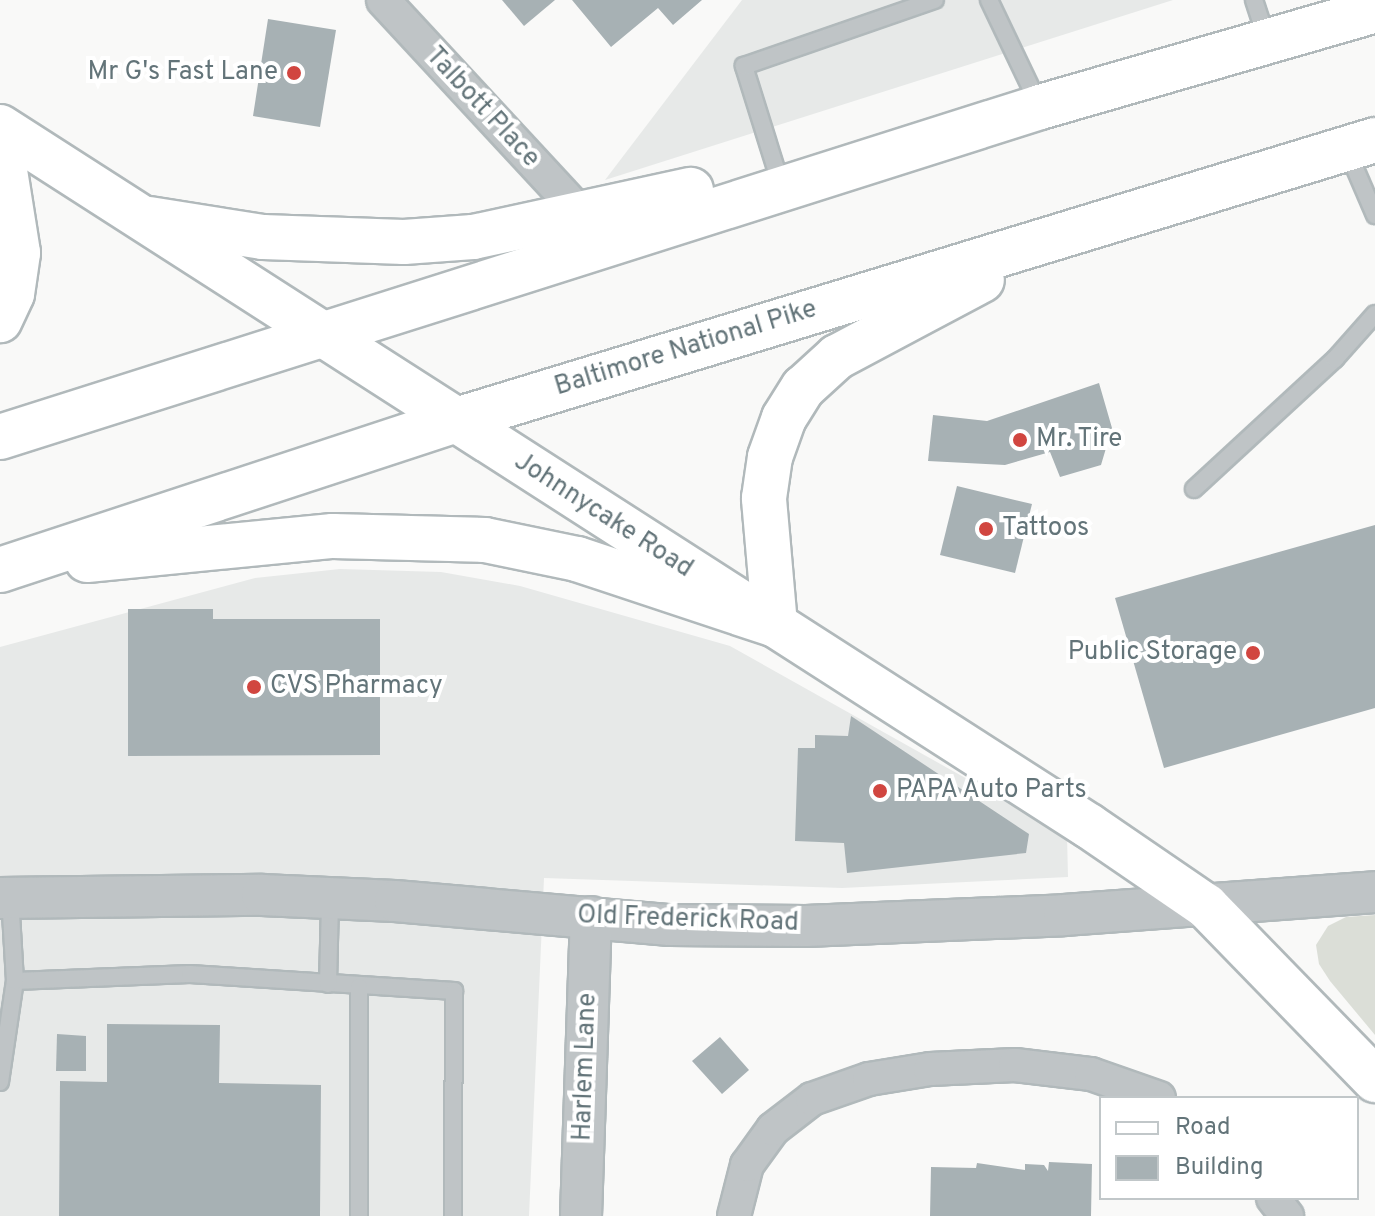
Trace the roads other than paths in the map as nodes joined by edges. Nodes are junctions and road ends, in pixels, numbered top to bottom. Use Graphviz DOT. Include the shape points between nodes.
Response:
graph roads {
  1 [pos="935,0"];
  2 [pos="989,0"];
  3 [pos="1254,0"];
  4 [pos="389,2"];
  5 [pos="1375,10"];
  6 [pos="1268,41"];
  7 [pos="1040,107"];
  8 [pos="0,127"];
  9 [pos="0,139"];
  10 [pos="1360,144"];
  11 [pos="779,179"];
  12 [pos="582,215"];
  13 [pos="1375,215"];
  14 [pos="1106,218"];
  15 [pos="149,219"];
  16 [pos="1375,314"];
  17 [pos="0,320"];
  18 [pos="324,333"];
  19 [pos="453,421"];
  20 [pos="0,437"];
  21 [pos="1194,489"];
  22 [pos="3,569"];
  23 [pos="775,625"];
  24 [pos="1375,892"];
  25 [pos="5,898"];
  26 [pos="330,898"];
  27 [pos="1206,906"];
  28 [pos="591,917"];
  29 [pos="15,981"];
  30 [pos="328,984"];
  31 [pos="359,987"];
  32 [pos="1375,1080"];
  33 [pos="0,1082"];
  34 [pos="1153,1096"];
  35 [pos="1275,1200"];
  36 [pos="359,1216"];
  37 [pos="453,1216"];
  38 [pos="581,1216"];
  39 [pos="734,1216"];
  40 [pos="1287,1216"];
  1 -- 11 [label="lane" via="744,66"];
  2 -- 7 [label="lane"];
  3 -- 6 [label="lane"];
  4 -- 12 [label="street, Talbott Place"];
  5 -- 6 [label="main road"];
  6 -- 7 [label="main road"];
  7 -- 11 [label="main road"];
  8 -- 15 [label="main road, Johnnycake Road"];
  9 -- 17 [label="main road" via="18,253 12,294"];
  10 -- 13 [label="lane"];
  10 -- 14 [label="main road, Baltimore National Pike"];
  11 -- 12 [label="main road"];
  11 -- 18 [label="main road"];
  12 -- 15 [label="main road" via="473,237 337,243"];
  14 -- 19 [label="main road, Baltimore National Pike"];
  14 -- 23 [label="main road" via="890,325 837,357 803,388 784,418 770,457 764,498"];
  15 -- 18 [label="main road, Johnnycake Road"];
  16 -- 21 [label="lane" via="1335,359"];
  18 -- 19 [label="main road, Johnnycake Road"];
  18 -- 20 [label="main road"];
  19 -- 22 [label="main road, Baltimore National Pike"];
  19 -- 23 [label="main road, Johnnycake Road"];
  22 -- 23 [label="main road" via="333,536 439,537 577,559"];
  23 -- 27 [label="main road, Johnnycake Road"];
  24 -- 27 [label="street, Old Frederick Road"];
  25 -- 26 [label="street, Old Frederick Road"];
  25 -- 29 [label="lane"];
  26 -- 28 [label="street, Old Frederick Road"];
  26 -- 30 [label="lane"];
  27 -- 28 [label="street, Old Frederick Road" via="806,926 670,925"];
  27 -- 32 [label="main road, Johnnycake Road"];
  28 -- 38 [label="street, Harlem Lane"];
  29 -- 30 [label="lane" via="190,974"];
  29 -- 33 [label="lane"];
  30 -- 31 [label="lane"];
  31 -- 36 [label="lane"];
  31 -- 37 [label="lane" via="454,991"];
  34 -- 39 [label="street" via="1091,1074 1015,1065 930,1069 869,1079 812,1099 773,1129 747,1165"];
  35 -- 40 [label="street"];
}
